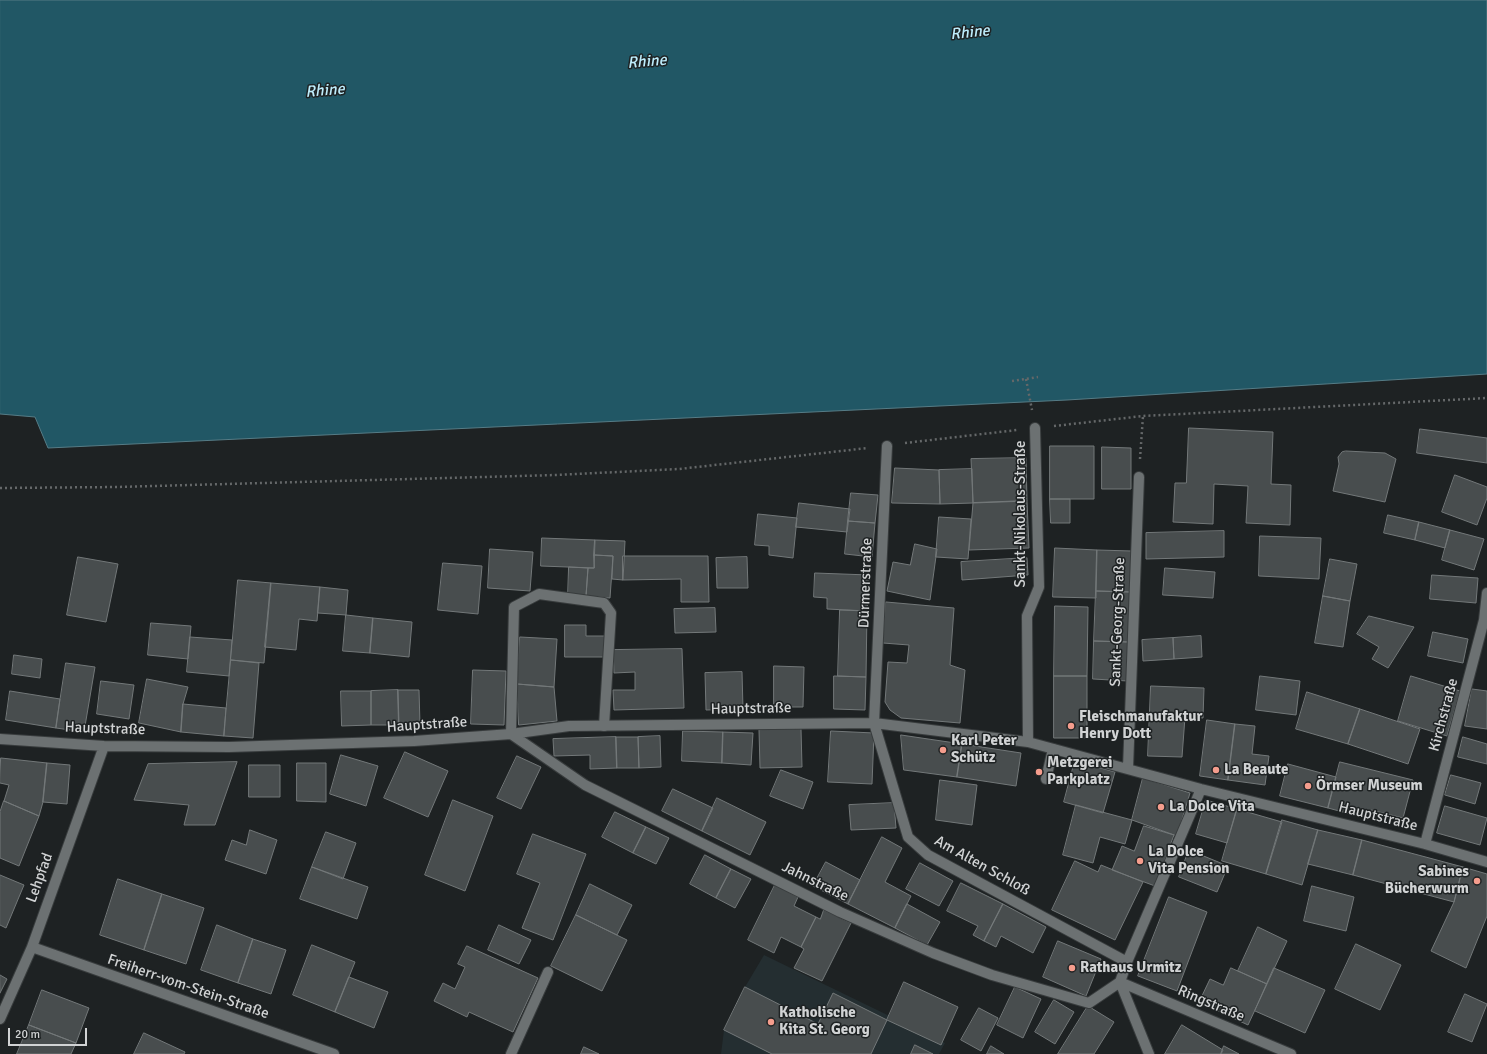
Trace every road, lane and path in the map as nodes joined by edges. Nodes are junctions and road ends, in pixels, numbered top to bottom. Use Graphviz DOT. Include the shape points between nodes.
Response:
graph roads {
  1 [pos="1038,377"];
  2 [pos="1026,379"];
  3 [pos="1012,380"];
  4 [pos="1487,398"];
  5 [pos="1143,416"];
  6 [pos="1035,428"];
  7 [pos="887,446"];
  8 [pos="1139,477"];
  9 [pos="0,488"];
  10 [pos="1487,593"];
  11 [pos="874,723"];
  12 [pos="604,726"];
  13 [pos="511,734"];
  14 [pos="0,739"];
  15 [pos="1028,742"];
  16 [pos="104,746"];
  17 [pos="1053,749"];
  18 [pos="1128,768"];
  19 [pos="1046,779"];
  20 [pos="1200,789"];
  21 [pos="1425,844"];
  22 [pos="1487,862"];
  23 [pos="32,947"];
  24 [pos="1127,962"];
  25 [pos="548,972"];
  26 [pos="1120,982"];
  27 [pos="0,1019"];
  28 [pos="334,1054"];
  29 [pos="512,1054"];
  30 [pos="1149,1054"];
  31 [pos="1291,1054"];
  1 -- 2 [label="path"];
  2 -- 3 [label="path"];
  2 -- 6 [label="path"];
  4 -- 5 [label="path"];
  5 -- 6 [label="path"];
  5 -- 8 [label="path"];
  6 -- 7 [label="path"];
  6 -- 15 [label="street, Sankt-Nikolaus-Straße" via="1039,587 1027,616"];
  7 -- 9 [label="path" via="679,469 548,475"];
  7 -- 11 [label="street, Dürmerstraße"];
  8 -- 18 [label="street, Sankt-Georg-Straße"];
  10 -- 21 [label="street, Kirchstraße" via="1484,620"];
  11 -- 12 [label="street, Hauptstraße"];
  11 -- 15 [label="street, Hauptstraße"];
  11 -- 24 [label="street, Am Alten Schloß" via="908,837 928,855"];
  12 -- 13 [label="street, Hauptstraße" via="569,726"];
  12 -- 13 [label="street" via="611,613 604,603 539,594 514,607"];
  13 -- 16 [label="street, Hauptstraße" via="414,742 237,747"];
  13 -- 26 [label="street, Jahnstraße" via="585,785 840,912 933,953 992,975 1089,1003"];
  14 -- 16 [label="street, Hauptstraße"];
  15 -- 17 [label="street, Hauptstraße"];
  16 -- 23 [label="street, Lehpfad"];
  17 -- 18 [label="street, Hauptstraße"];
  17 -- 19 [label="street"];
  18 -- 20 [label="street, Hauptstraße"];
  20 -- 21 [label="street, Hauptstraße"];
  20 -- 24 [label="street"];
  21 -- 22 [label="street, Hauptstraße"];
  23 -- 27 [label="street, Lehpfad"];
  23 -- 28 [label="street, Freiherr-vom-Stein-Straße"];
  24 -- 26 [label="street"];
  25 -- 29 [label="street"];
  26 -- 30 [label="street"];
  26 -- 31 [label="street, Ringstraße"];
}
